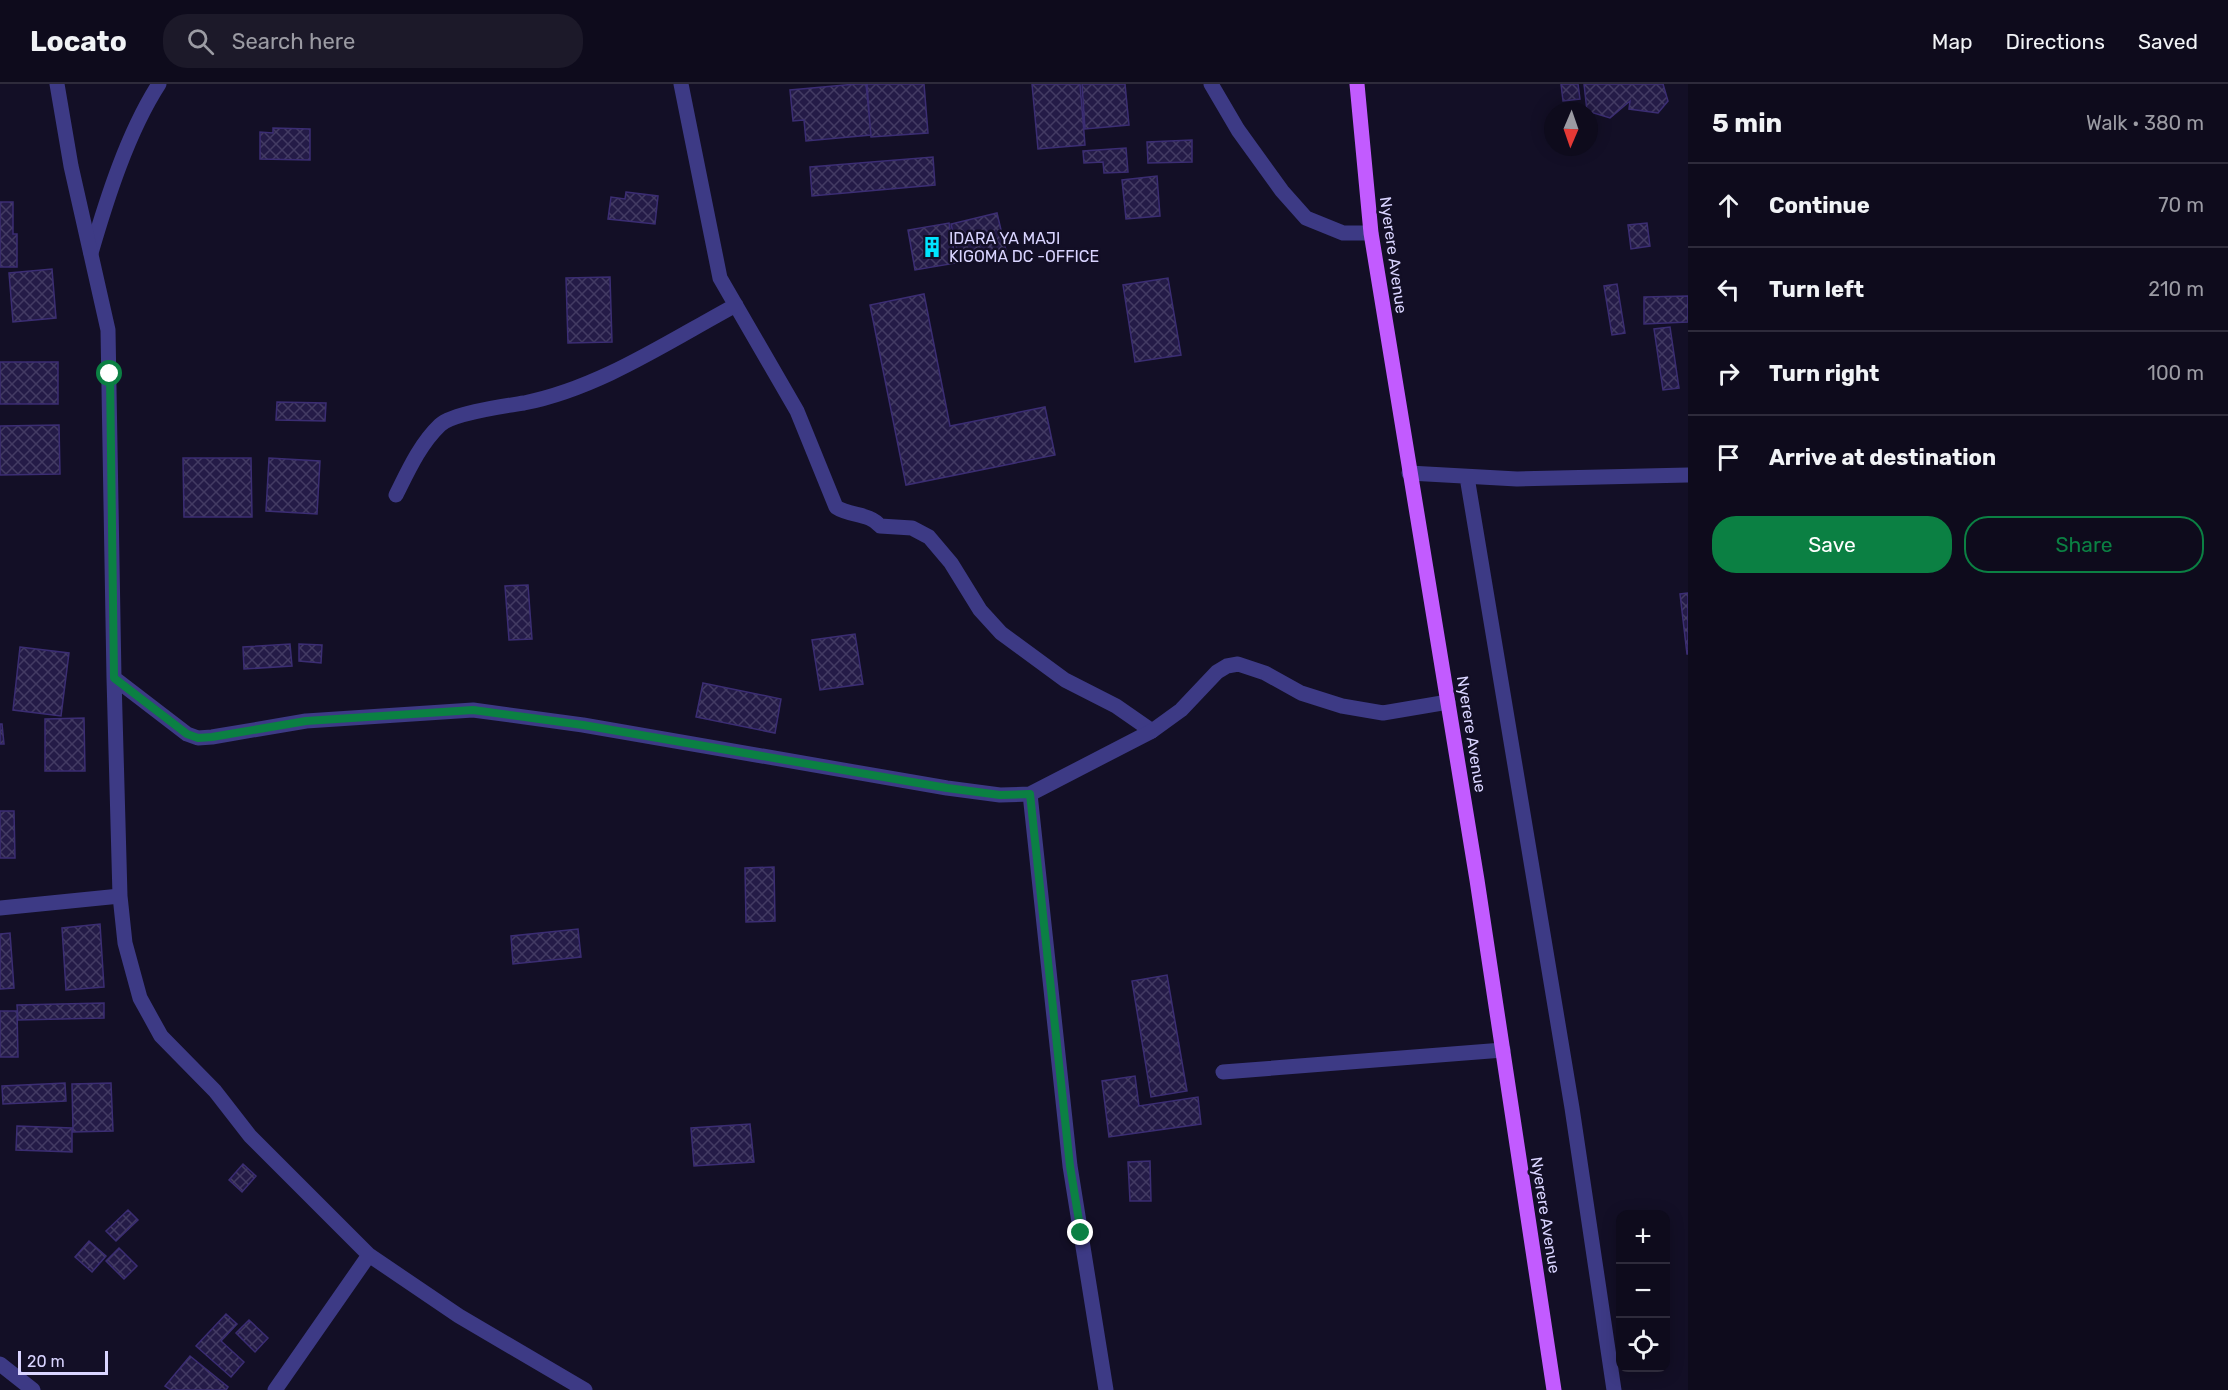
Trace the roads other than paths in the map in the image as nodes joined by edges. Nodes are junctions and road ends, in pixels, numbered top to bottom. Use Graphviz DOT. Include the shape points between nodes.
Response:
graph roads {
  1 [pos="57,84"];
  2 [pos="159,84"];
  3 [pos="681,84"];
  4 [pos="1211,84"];
  5 [pos="1356,84"];
  6 [pos="1371,233"];
  7 [pos="91,253"];
  8 [pos="736,305"];
  9 [pos="1409,472"];
  10 [pos="1688,474"];
  11 [pos="1467,477"];
  12 [pos="396,495"];
  13 [pos="114,678"];
  14 [pos="1448,702"];
  15 [pos="1152,731"];
  16 [pos="1030,794"];
  17 [pos="120,896"];
  18 [pos="0,908"];
  19 [pos="1503,1050"];
  20 [pos="1223,1072"];
  21 [pos="369,1255"];
  22 [pos="0,1364"];
  23 [pos="33,1390"];
  24 [pos="275,1390"];
  25 [pos="585,1390"];
  26 [pos="1106,1390"];
  27 [pos="1554,1390"];
  28 [pos="1614,1390"];
  1 -- 7 [label="street"];
  2 -- 7 [label="street" via="135,125"];
  3 -- 8 [label="street" via="720,278"];
  4 -- 6 [label="street" via="1238,130 1306,218 1343,233"];
  5 -- 6 [label="main road, Nyerere Avenue"];
  6 -- 9 [label="main road, Nyerere Avenue"];
  7 -- 13 [label="street" via="108,330"];
  8 -- 12 [label="street" via="608,374 541,399 441,423 415,457"];
  8 -- 15 [label="street" via="797,411 836,507 880,526 912,528 929,537 1001,633 1065,680 1116,706"];
  9 -- 11 [label="street"];
  9 -- 14 [label="main road, Nyerere Avenue"];
  10 -- 11 [label="street"];
  11 -- 28 [label="street" via="1572,1108"];
  13 -- 16 [label="street" via="187,734 198,738 306,721 473,710 583,725 947,788 1000,795"];
  13 -- 17 [label="street"];
  14 -- 15 [label="street" via="1383,713 1342,706 1301,693 1265,673 1238,664 1217,672 1181,710"];
  14 -- 19 [label="main road, Nyerere Avenue"];
  15 -- 16 [label="street"];
  16 -- 26 [label="street" via="1070,1166"];
  17 -- 18 [label="street"];
  17 -- 21 [label="street" via="125,943 140,998 161,1036 215,1091 250,1136"];
  19 -- 20 [label="street"];
  19 -- 27 [label="main road, Nyerere Avenue"];
  21 -- 24 [label="street"];
  21 -- 25 [label="street" via="459,1316"];
  22 -- 23 [label="street"];
}
